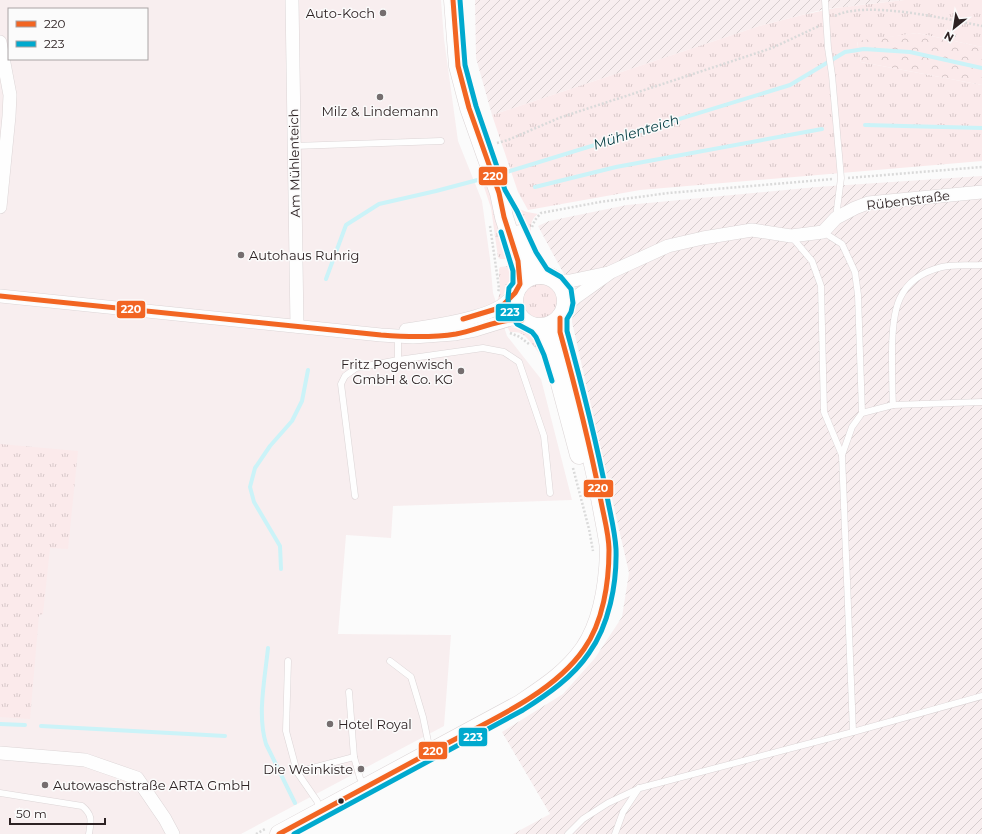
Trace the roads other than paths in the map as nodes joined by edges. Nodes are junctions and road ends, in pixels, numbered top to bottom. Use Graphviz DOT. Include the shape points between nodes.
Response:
graph roads {
  1 [pos="292,0"];
  2 [pos="453,0"];
  3 [pos="825,0"];
  4 [pos="0,42"];
  5 [pos="441,141"];
  6 [pos="294,146"];
  7 [pos="498,189"];
  8 [pos="982,192"];
  9 [pos="0,207"];
  10 [pos="836,218"];
  11 [pos="823,232"];
  12 [pos="791,236"];
  13 [pos="982,265"];
  14 [pos="612,272"];
  15 [pos="549,278"];
  16 [pos="518,289"];
  17 [pos="0,296"];
  18 [pos="562,313"];
  19 [pos="529,323"];
  20 [pos="297,326"];
  21 [pos="381,335"];
  22 [pos="398,336"];
  23 [pos="398,360"];
  24 [pos="982,402"];
  25 [pos="892,405"];
  26 [pos="862,413"];
  27 [pos="842,455"];
  28 [pos="550,493"];
  29 [pos="355,496"];
  30 [pos="607,576"];
  31 [pos="288,661"];
  32 [pos="390,661"];
  33 [pos="349,692"];
  34 [pos="982,696"];
  35 [pos="853,732"];
  36 [pos="0,753"];
  37 [pos="430,753"];
  38 [pos="354,757"];
  39 [pos="297,772"];
  40 [pos="366,787"];
  41 [pos="640,788"];
  42 [pos="0,793"];
  43 [pos="321,811"];
  44 [pos="274,830"];
  45 [pos="89,834"];
  46 [pos="173,834"];
  47 [pos="568,834"];
  48 [pos="615,834"];
  1 -- 6 [label="street, Am Mühlenteich"];
  2 -- 7 [label="main road" via="458,66 469,108"];
  3 -- 10 [label="lane" via="841,178"];
  4 -- 9 [label="street" via="10,95"];
  5 -- 6 [label="lane"];
  6 -- 20 [label="street, Am Mühlenteich"];
  7 -- 15 [label="main road" via="530,256"];
  7 -- 16 [label="main road" via="518,261"];
  8 -- 10 [label="street, Rübenstraße" via="874,202"];
  10 -- 11 [label="street, Rübenstraße"];
  11 -- 12 [label="street"];
  11 -- 26 [label="lane" via="842,244 855,272"];
  12 -- 14 [label="street" via="752,230 703,238 668,246"];
  12 -- 27 [label="lane" via="812,261 821,286 824,412"];
  13 -- 25 [label="lane" via="944,266 928,271 904,290 893,317"];
  14 -- 15 [label="street" via="580,279"];
  14 -- 18 [label="street" via="576,297"];
  15 -- 16 [label="main road" via="530,277"];
  15 -- 18 [label="main road" via="562,286 565,293"];
  16 -- 19 [label="main road" via="514,303 517,312"];
  16 -- 21 [label="street" via="504,304 474,317"];
  17 -- 20 [label="street"];
  18 -- 19 [label="main road" via="553,324 545,327"];
  18 -- 30 [label="main road" via="560,332 583,418 602,506 609,549"];
  19 -- 22 [label="street" via="511,319 454,334"];
  19 -- 30 [label="main road" via="544,337 555,365 578,448"];
  20 -- 21 [label="street"];
  21 -- 22 [label="street"];
  22 -- 23 [label="lane"];
  23 -- 28 [label="lane" via="483,348 504,352 519,362 544,436"];
  23 -- 29 [label="lane" via="356,368 345,376 341,384"];
  24 -- 25 [label="lane"];
  25 -- 26 [label="lane"];
  26 -- 27 [label="lane" via="852,427"];
  27 -- 35 [label="lane"];
  30 -- 37 [label="main road" via="602,609 594,630 584,649 570,666 554,681 520,704"];
  31 -- 39 [label="lane" via="286,731"];
  32 -- 37 [label="lane" via="411,677"];
  33 -- 38 [label="lane"];
  34 -- 35 [label="lane"];
  35 -- 41 [label="lane"];
  36 -- 46 [label="street" via="85,760 137,778"];
  37 -- 40 [label="main road"];
  38 -- 39 [label="lane"];
  38 -- 40 [label="lane" via="360,778"];
  39 -- 43 [label="lane"];
  40 -- 43 [label="main road"];
  41 -- 47 [label="lane" via="608,803 584,819"];
  41 -- 48 [label="lane" via="623,812"];
  42 -- 45 [label="lane" via="82,806 89,812 91,819"];
  43 -- 44 [label="main road"];
}
